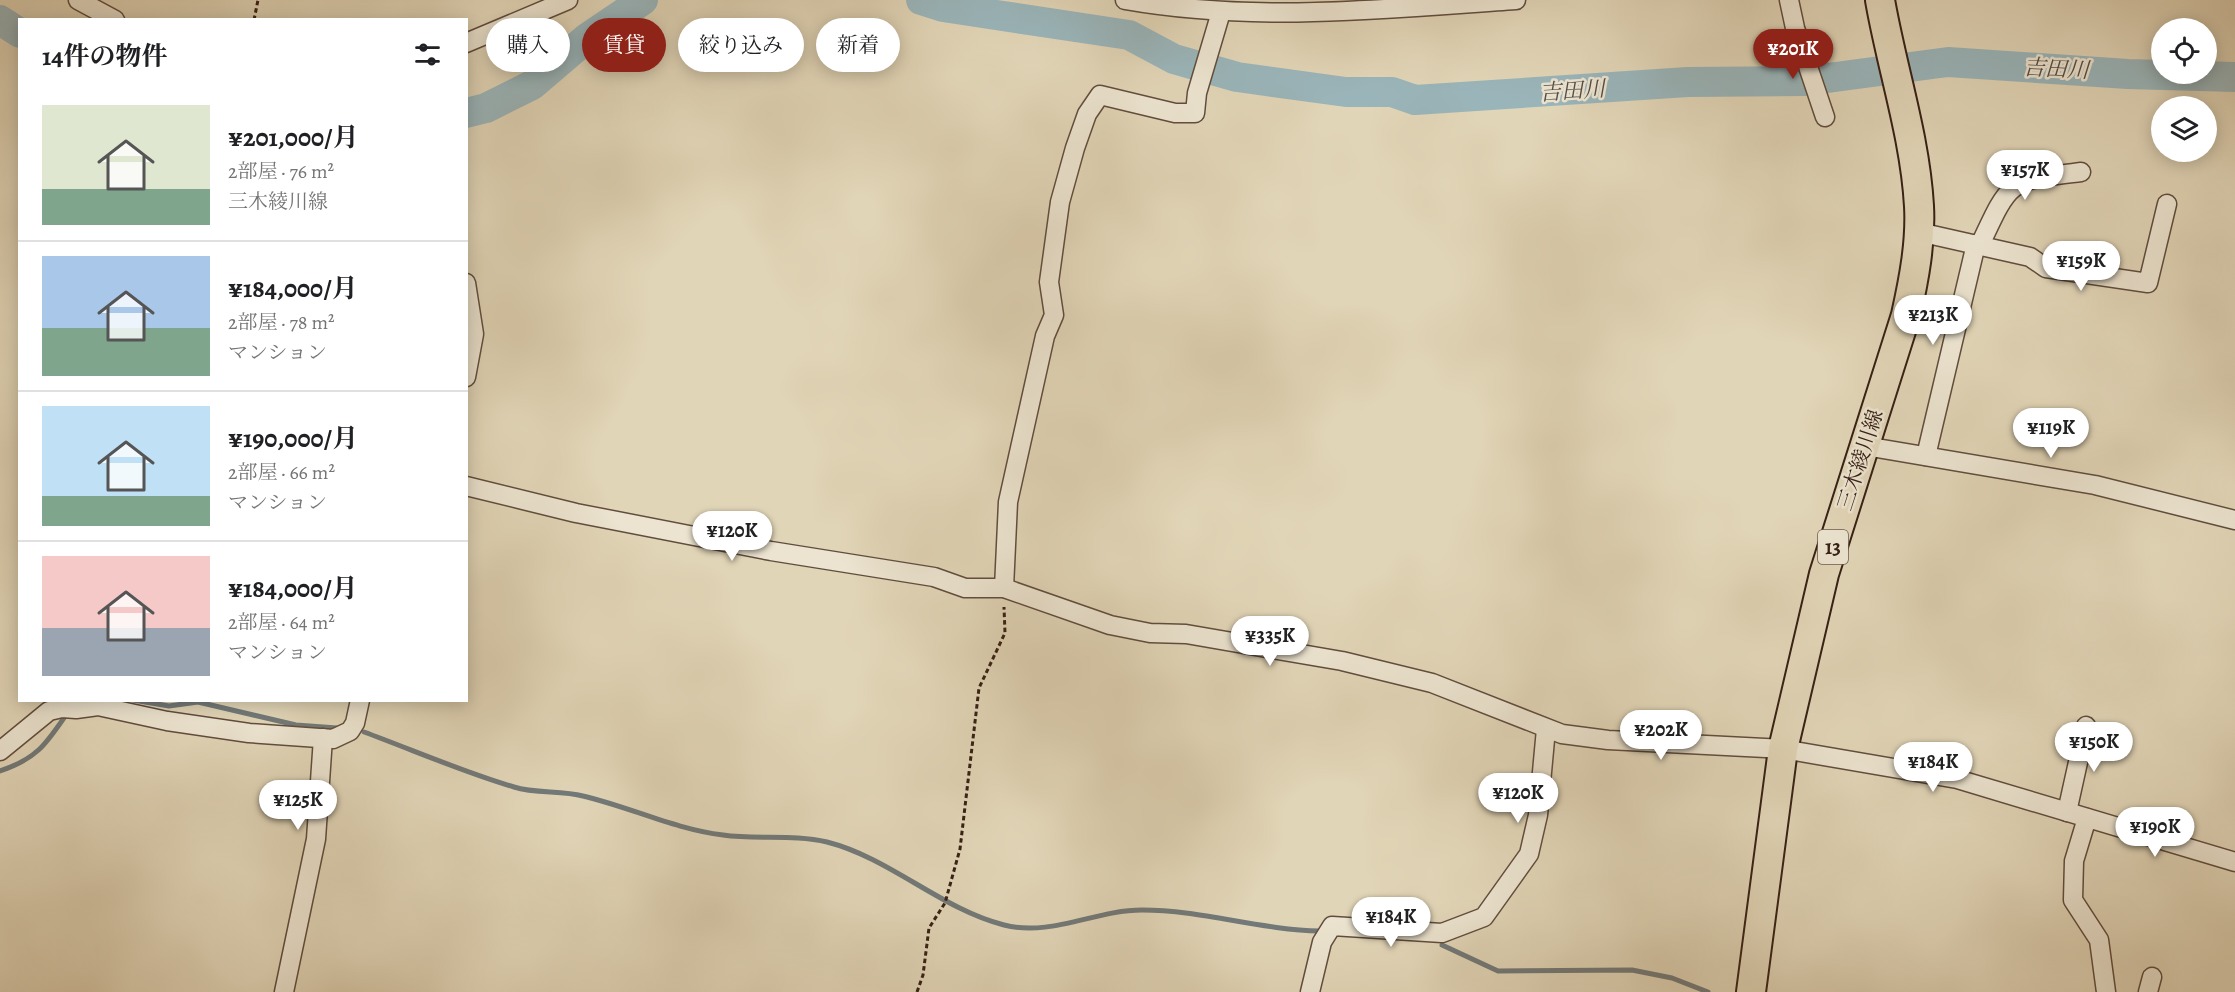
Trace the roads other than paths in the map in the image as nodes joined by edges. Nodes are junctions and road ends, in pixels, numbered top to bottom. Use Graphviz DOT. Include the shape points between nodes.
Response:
graph roads {
  1 [pos="78,0"];
  2 [pos="568,0"];
  3 [pos="1125,0"];
  4 [pos="1516,0"];
  5 [pos="1789,0"];
  6 [pos="1880,0"];
  7 [pos="1227,8"];
  8 [pos="111,18"];
  9 [pos="468,42"];
  10 [pos="1822,110"];
  11 [pos="2081,172"];
  12 [pos="2168,204"];
  13 [pos="1919,232"];
  14 [pos="1978,244"];
  15 [pos="468,296"];
  16 [pos="468,366"];
  17 [pos="1865,446"];
  18 [pos="1926,456"];
  19 [pos="468,486"];
  20 [pos="2235,520"];
  21 [pos="1004,588"];
  22 [pos="360,702"];
  23 [pos="2086,726"];
  24 [pos="1546,729"];
  25 [pos="322,738"];
  26 [pos="1783,749"];
  27 [pos="0,751"];
  28 [pos="2067,812"];
  29 [pos="2087,818"];
  30 [pos="2235,862"];
  31 [pos="284,992"];
  32 [pos="1310,992"];
  33 [pos="1751,992"];
  34 [pos="2106,992"];
  1 -- 8 [label="street"];
  2 -- 9 [label="street"];
  3 -- 7 [label="street"];
  4 -- 7 [label="street" via="1310,14"];
  5 -- 10 [label="street"];
  6 -- 13 [label="main road, 三木綾川線 / 13" via="1912,145"];
  7 -- 21 [label="street" via="1197,93 1195,113 1100,95 1087,114 1060,202 1049,282 1054,315 1045,336 1008,502"];
  11 -- 14 [label="street" via="2017,183 2001,199"];
  12 -- 14 [label="street" via="2148,283 2046,268 2030,257"];
  13 -- 14 [label="street"];
  13 -- 17 [label="main road, 三木綾川線 / 13" via="1906,315"];
  14 -- 18 [label="street"];
  15 -- 16 [label="street" via="474,334"];
  17 -- 18 [label="street"];
  17 -- 26 [label="main road, 三木綾川線 / 13" via="1824,574"];
  18 -- 20 [label="street" via="2095,485"];
  19 -- 21 [label="street" via="576,513 760,549 934,577 965,588"];
  21 -- 24 [label="street" via="1110,625 1342,661 1432,683"];
  22 -- 25 [label="street" via="350,731 333,739"];
  23 -- 28 [label="street"];
  24 -- 26 [label="street" via="1608,740"];
  24 -- 32 [label="street" via="1538,815 1529,854 1484,917 1443,933 1332,926 1322,942"];
  25 -- 27 [label="street" via="249,734 98,706 49,711"];
  25 -- 31 [label="street" via="315,838"];
  26 -- 28 [label="street" via="1957,779"];
  26 -- 33 [label="main road, 三木綾川線 / 13"];
  28 -- 29 [label="street"];
  29 -- 30 [label="street"];
  29 -- 34 [label="street" via="2074,861 2073,900 2099,940"];
}
